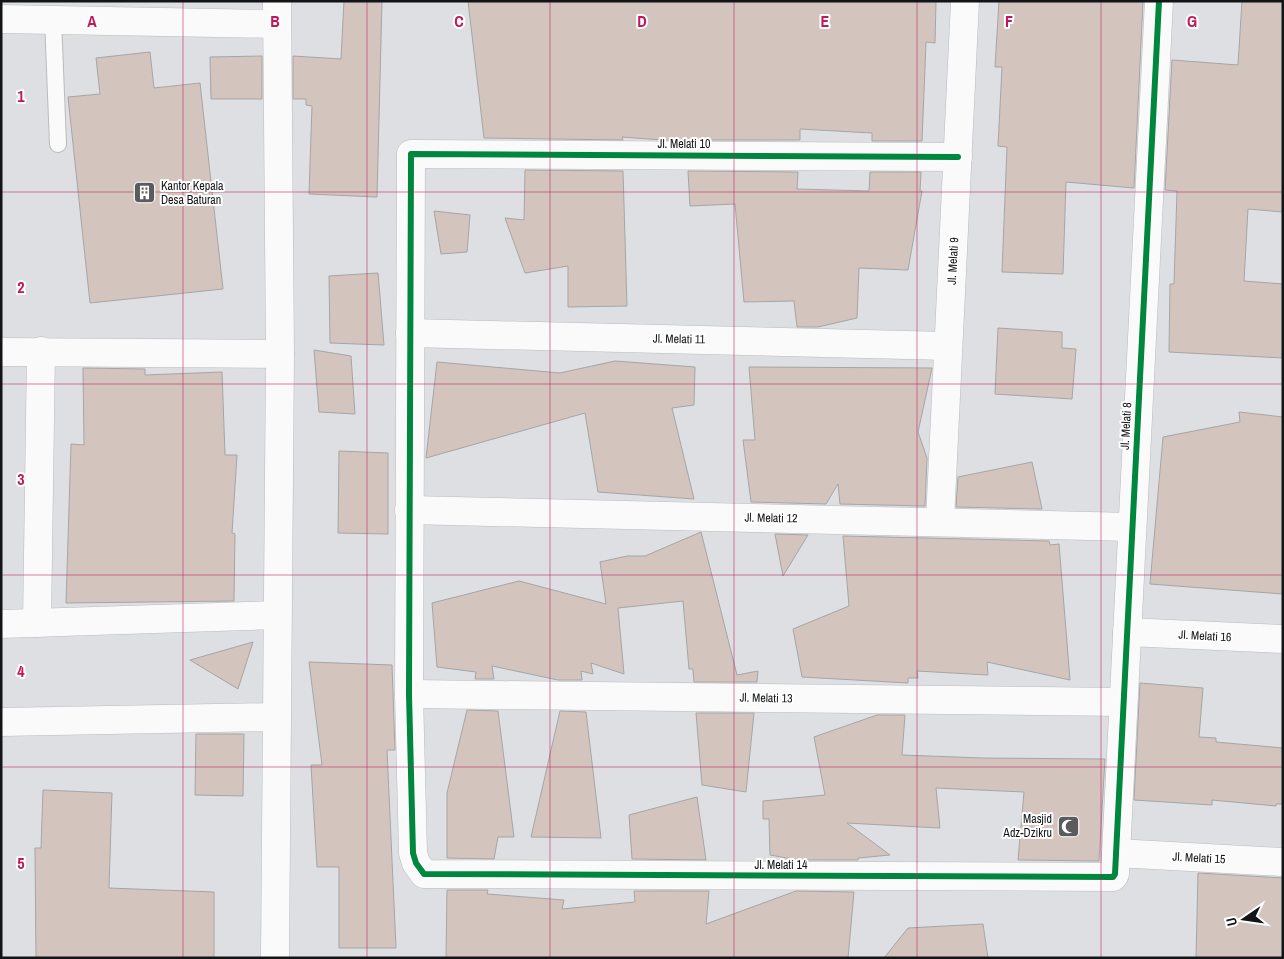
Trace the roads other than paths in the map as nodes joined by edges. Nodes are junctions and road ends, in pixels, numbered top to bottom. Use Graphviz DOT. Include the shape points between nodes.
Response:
graph roads {
  1 [pos="965,1"];
  2 [pos="1159,1"];
  3 [pos="276,13"];
  4 [pos="53,19"];
  5 [pos="1,20"];
  6 [pos="58,144"];
  7 [pos="958,157"];
  8 [pos="410,333"];
  9 [pos="948,346"];
  10 [pos="41,351"];
  11 [pos="1,352"];
  12 [pos="280,354"];
  13 [pos="409,510"];
  14 [pos="940,521"];
  15 [pos="1132,527"];
  16 [pos="277,615"];
  17 [pos="37,623"];
  18 [pos="1,624"];
  19 [pos="1127,632"];
  20 [pos="1283,640"];
  21 [pos="409,694"];
  22 [pos="1123,702"];
  23 [pos="276,716"];
  24 [pos="1,722"];
  25 [pos="1116,853"];
  26 [pos="1283,862"];
  27 [pos="275,958"];
  1 -- 7 [label="street, Jl. Melati 9"];
  2 -- 15 [label="street, Jl. Melati 8"];
  3 -- 4 [label="street"];
  3 -- 12 [label="street"];
  4 -- 5 [label="street"];
  4 -- 6 [label="lane"];
  7 -- 8 [label="street, Jl. Melati 10" via="411,154"];
  7 -- 9 [label="street, Jl. Melati 9"];
  8 -- 9 [label="street, Jl. Melati 11"];
  8 -- 13 [label="street"];
  9 -- 14 [label="street, Jl. Melati 9"];
  10 -- 11 [label="street"];
  10 -- 12 [label="street"];
  10 -- 17 [label="street"];
  12 -- 16 [label="street"];
  13 -- 14 [label="street, Jl. Melati 12"];
  13 -- 21 [label="street"];
  14 -- 15 [label="street, Jl. Melati 12"];
  15 -- 19 [label="street, Jl. Melati 8"];
  16 -- 17 [label="street"];
  16 -- 23 [label="street"];
  17 -- 18 [label="street"];
  19 -- 20 [label="street, Jl. Melati 16"];
  19 -- 22 [label="street, Jl. Melati 8"];
  21 -- 22 [label="street, Jl. Melati 13"];
  21 -- 25 [label="street, Jl. Melati 14" via="413,853 424,874 1109,878 1115,874"];
  22 -- 25 [label="street, Jl. Melati 8"];
  23 -- 24 [label="street"];
  23 -- 27 [label="street"];
  25 -- 26 [label="street, Jl. Melati 15"];
}
